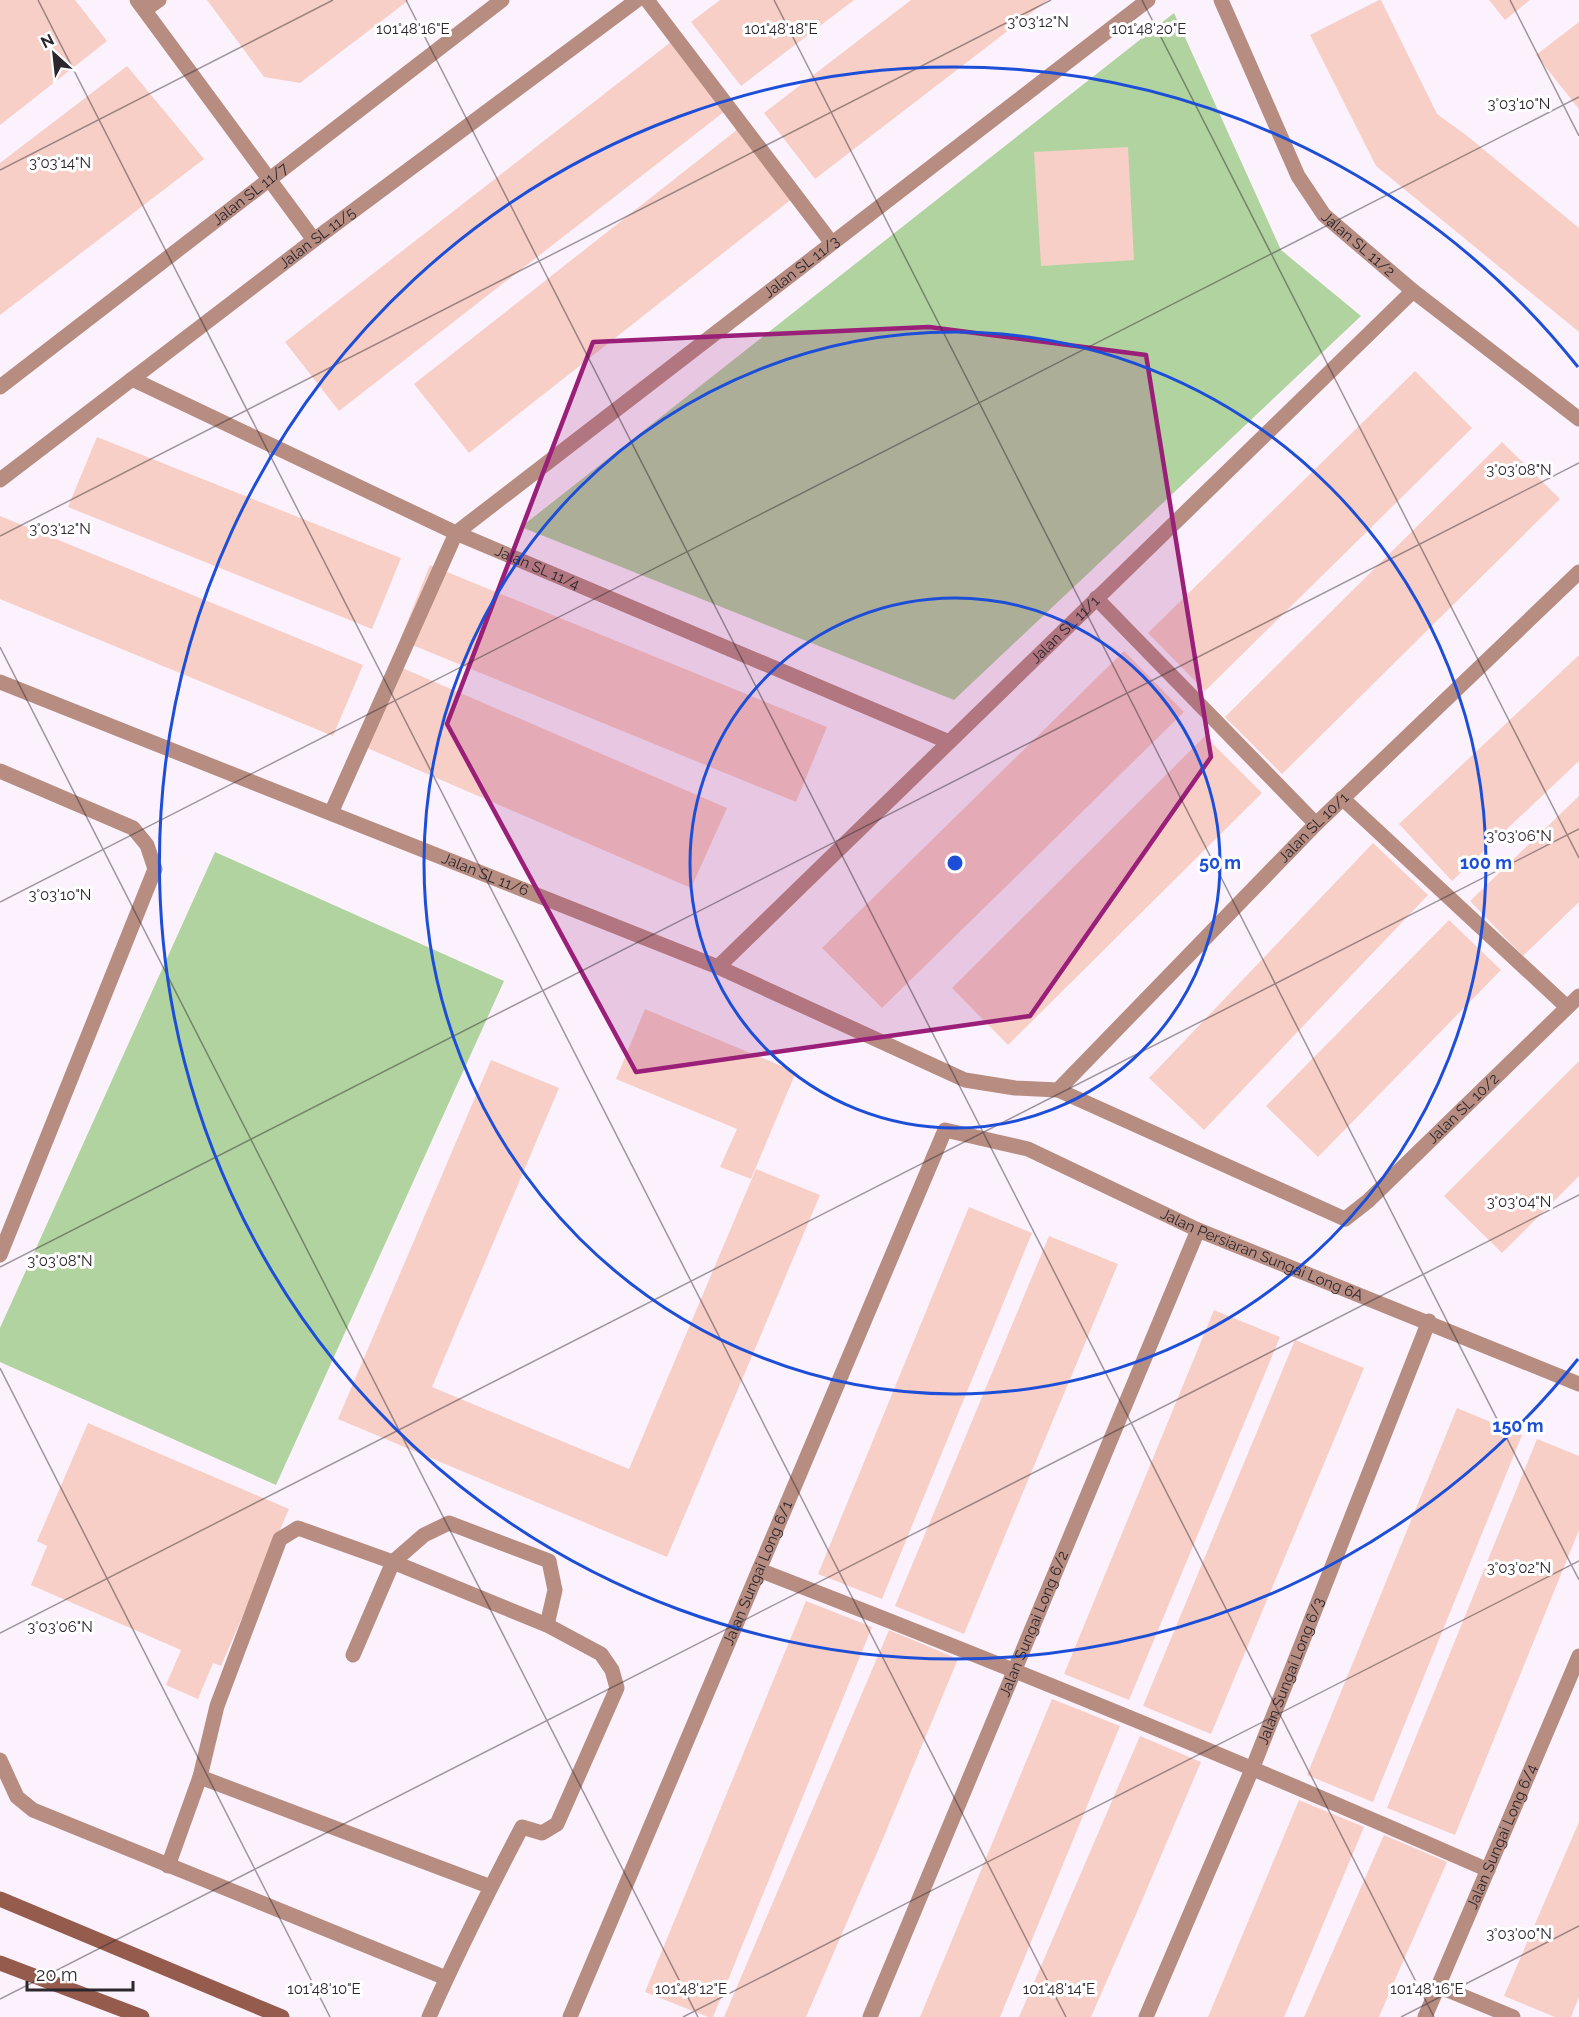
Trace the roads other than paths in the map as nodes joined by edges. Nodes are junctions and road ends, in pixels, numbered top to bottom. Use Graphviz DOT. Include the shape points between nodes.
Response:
graph roads {
  1 [pos="159,0"];
  2 [pos="501,0"];
  3 [pos="637,0"];
  4 [pos="648,0"];
  5 [pos="1148,0"];
  6 [pos="1221,0"];
  7 [pos="141,5"];
  8 [pos="269,178"];
  9 [pos="314,240"];
  10 [pos="831,242"];
  11 [pos="1413,291"];
  12 [pos="132,379"];
  13 [pos="0,387"];
  14 [pos="1579,419"];
  15 [pos="0,480"];
  16 [pos="456,533"];
  17 [pos="1579,572"];
  18 [pos="1096,598"];
  19 [pos="0,682"];
  20 [pos="949,742"];
  21 [pos="0,771"];
  22 [pos="1342,798"];
  23 [pos="331,813"];
  24 [pos="1316,824"];
  25 [pos="718,967"];
  26 [pos="1579,996"];
  27 [pos="1567,1007"];
  28 [pos="1058,1090"];
  29 [pos="945,1130"];
  30 [pos="1198,1230"];
  31 [pos="0,1254"];
  32 [pos="1428,1321"];
  33 [pos="1579,1384"];
  34 [pos="393,1562"];
  35 [pos="759,1570"];
  36 [pos="546,1625"];
  37 [pos="353,1655"];
  38 [pos="1579,1656"];
  39 [pos="1015,1669"];
  40 [pos="0,1760"];
  41 [pos="1253,1767"];
  42 [pos="200,1777"];
  43 [pos="168,1866"];
  44 [pos="1488,1870"];
  45 [pos="491,1887"];
  46 [pos="0,1899"];
  47 [pos="0,1963"];
  48 [pos="446,1978"];
  49 [pos="1438,1986"];
  50 [pos="142,2017"];
  51 [pos="282,2017"];
  52 [pos="429,2017"];
  53 [pos="570,2017"];
  54 [pos="870,2017"];
  55 [pos="1146,2017"];
  56 [pos="1425,2017"];
  57 [pos="1513,2017"];
  1 -- 7 [label="street"];
  2 -- 8 [label="street, Jalan SL 11/7"];
  3 -- 9 [label="street, Jalan SL 11/5"];
  4 -- 10 [label="street"];
  5 -- 10 [label="street, Jalan SL 11/3"];
  6 -- 11 [label="street, Jalan SL 11/2" via="1298,176 1324,215"];
  7 -- 8 [label="street"];
  8 -- 9 [label="street"];
  8 -- 13 [label="street, Jalan SL 11/7"];
  9 -- 12 [label="street, Jalan SL 11/5"];
  10 -- 16 [label="street, Jalan SL 11/3"];
  11 -- 14 [label="street, Jalan SL 11/2"];
  11 -- 18 [label="street, Jalan SL 11/1"];
  12 -- 15 [label="street, Jalan SL 11/5"];
  12 -- 16 [label="street, Jalan SL 11/4"];
  16 -- 20 [label="street, Jalan SL 11/4"];
  16 -- 23 [label="street"];
  17 -- 22 [label="street, Jalan SL 10/1"];
  18 -- 20 [label="street, Jalan SL 11/1"];
  18 -- 24 [label="street"];
  19 -- 23 [label="street, Jalan SL 11/6"];
  20 -- 25 [label="street, Jalan SL 11/1"];
  21 -- 31 [label="street" via="133,828 147,845 155,869"];
  22 -- 24 [label="street, Jalan SL 10/1"];
  22 -- 27 [label="street"];
  23 -- 25 [label="street, Jalan SL 11/6"];
  24 -- 28 [label="street, Jalan SL 10/1"];
  25 -- 28 [label="street, Jalan SL 11/6" via="965,1080"];
  26 -- 27 [label="street, Jalan SL 10/2"];
  27 -- 28 [label="street, Jalan SL 10/2" via="1345,1219"];
  29 -- 30 [label="street, Jalan Persiaran Sungai Long 6A" via="1028,1149"];
  29 -- 35 [label="street, Jalan Sungai Long 6/1"];
  30 -- 32 [label="street, Jalan Persiaran Sungai Long 6A"];
  30 -- 39 [label="street, Jalan Sungai Long 6/2"];
  32 -- 33 [label="street, Jalan Persiaran Sungai Long 6A"];
  32 -- 41 [label="street, Jalan Sungai Long 6/3"];
  34 -- 36 [label="street"];
  34 -- 36 [label="street" via="424,1536 449,1523 549,1561 555,1590"];
  34 -- 37 [label="street"];
  34 -- 42 [label="street" via="298,1527 280,1539 217,1706"];
  35 -- 39 [label="street"];
  35 -- 53 [label="street, Jalan Sungai Long 6/1"];
  36 -- 45 [label="street" via="601,1654 612,1670 617,1688 557,1824 542,1833 522,1827"];
  38 -- 44 [label="street, Jalan Sungai Long 6/4"];
  39 -- 41 [label="street"];
  39 -- 54 [label="street, Jalan Sungai Long 6/2"];
  40 -- 43 [label="street" via="17,1797 33,1810"];
  41 -- 44 [label="street"];
  41 -- 55 [label="street, Jalan Sungai Long 6/3"];
  42 -- 43 [label="street"];
  42 -- 45 [label="street"];
  43 -- 48 [label="street"];
  44 -- 49 [label="street, Jalan Sungai Long 6/4"];
  45 -- 48 [label="street"];
  46 -- 51 [label="street"];
  47 -- 50 [label="street"];
  48 -- 52 [label="street"];
  49 -- 56 [label="street, Jalan Sungai Long 6/4"];
  49 -- 57 [label="street"];
}
